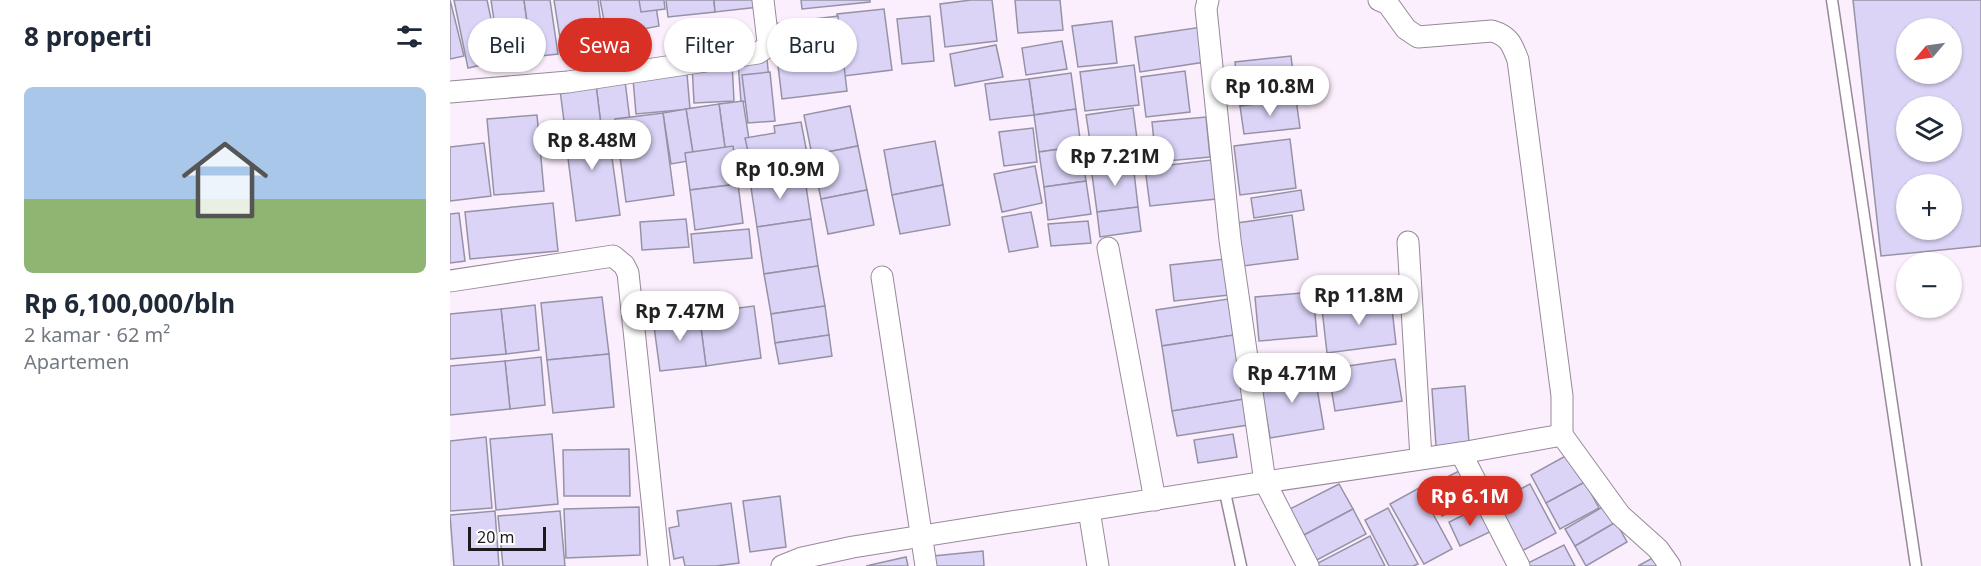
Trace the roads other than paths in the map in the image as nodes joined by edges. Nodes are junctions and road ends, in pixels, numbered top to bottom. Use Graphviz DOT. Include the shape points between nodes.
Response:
graph roads {
  1 [pos="763,0"];
  2 [pos="1209,0"];
  3 [pos="1379,0"];
  4 [pos="1832,0"];
  5 [pos="450,92"];
  6 [pos="1408,242"];
  7 [pos="1108,248"];
  8 [pos="882,277"];
  9 [pos="450,281"];
  10 [pos="1562,435"];
  11 [pos="1461,453"];
  12 [pos="1421,458"];
  13 [pos="1265,482"];
  14 [pos="1224,488"];
  15 [pos="1155,500"];
  16 [pos="1089,510"];
  17 [pos="922,537"];
  18 [pos="658,566"];
  19 [pos="782,566"];
  20 [pos="926,566"];
  21 [pos="1098,566"];
  22 [pos="1241,566"];
  23 [pos="1308,566"];
  24 [pos="1519,566"];
  25 [pos="1670,566"];
  26 [pos="1916,566"];
  1 -- 5 [label="street" via="768,42 758,53 567,82"];
  2 -- 13 [label="street" via="1206,9 1230,240"];
  3 -- 10 [label="street" via="1388,4 1406,29 1418,37 1503,34 1518,60 1562,396"];
  4 -- 26 [label="lane"];
  6 -- 12 [label="street"];
  7 -- 15 [label="street"];
  8 -- 17 [label="street"];
  9 -- 18 [label="street" via="613,256 624,265 628,273"];
  10 -- 11 [label="street"];
  10 -- 25 [label="street" via="1620,515 1658,549"];
  11 -- 12 [label="street"];
  11 -- 24 [label="street"];
  12 -- 13 [label="street"];
  13 -- 14 [label="street"];
  13 -- 23 [label="street"];
  14 -- 15 [label="street"];
  14 -- 22 [label="lane"];
  15 -- 16 [label="street"];
  16 -- 17 [label="street"];
  16 -- 21 [label="street"];
  17 -- 19 [label="street" via="853,547"];
  17 -- 20 [label="street"];
}
